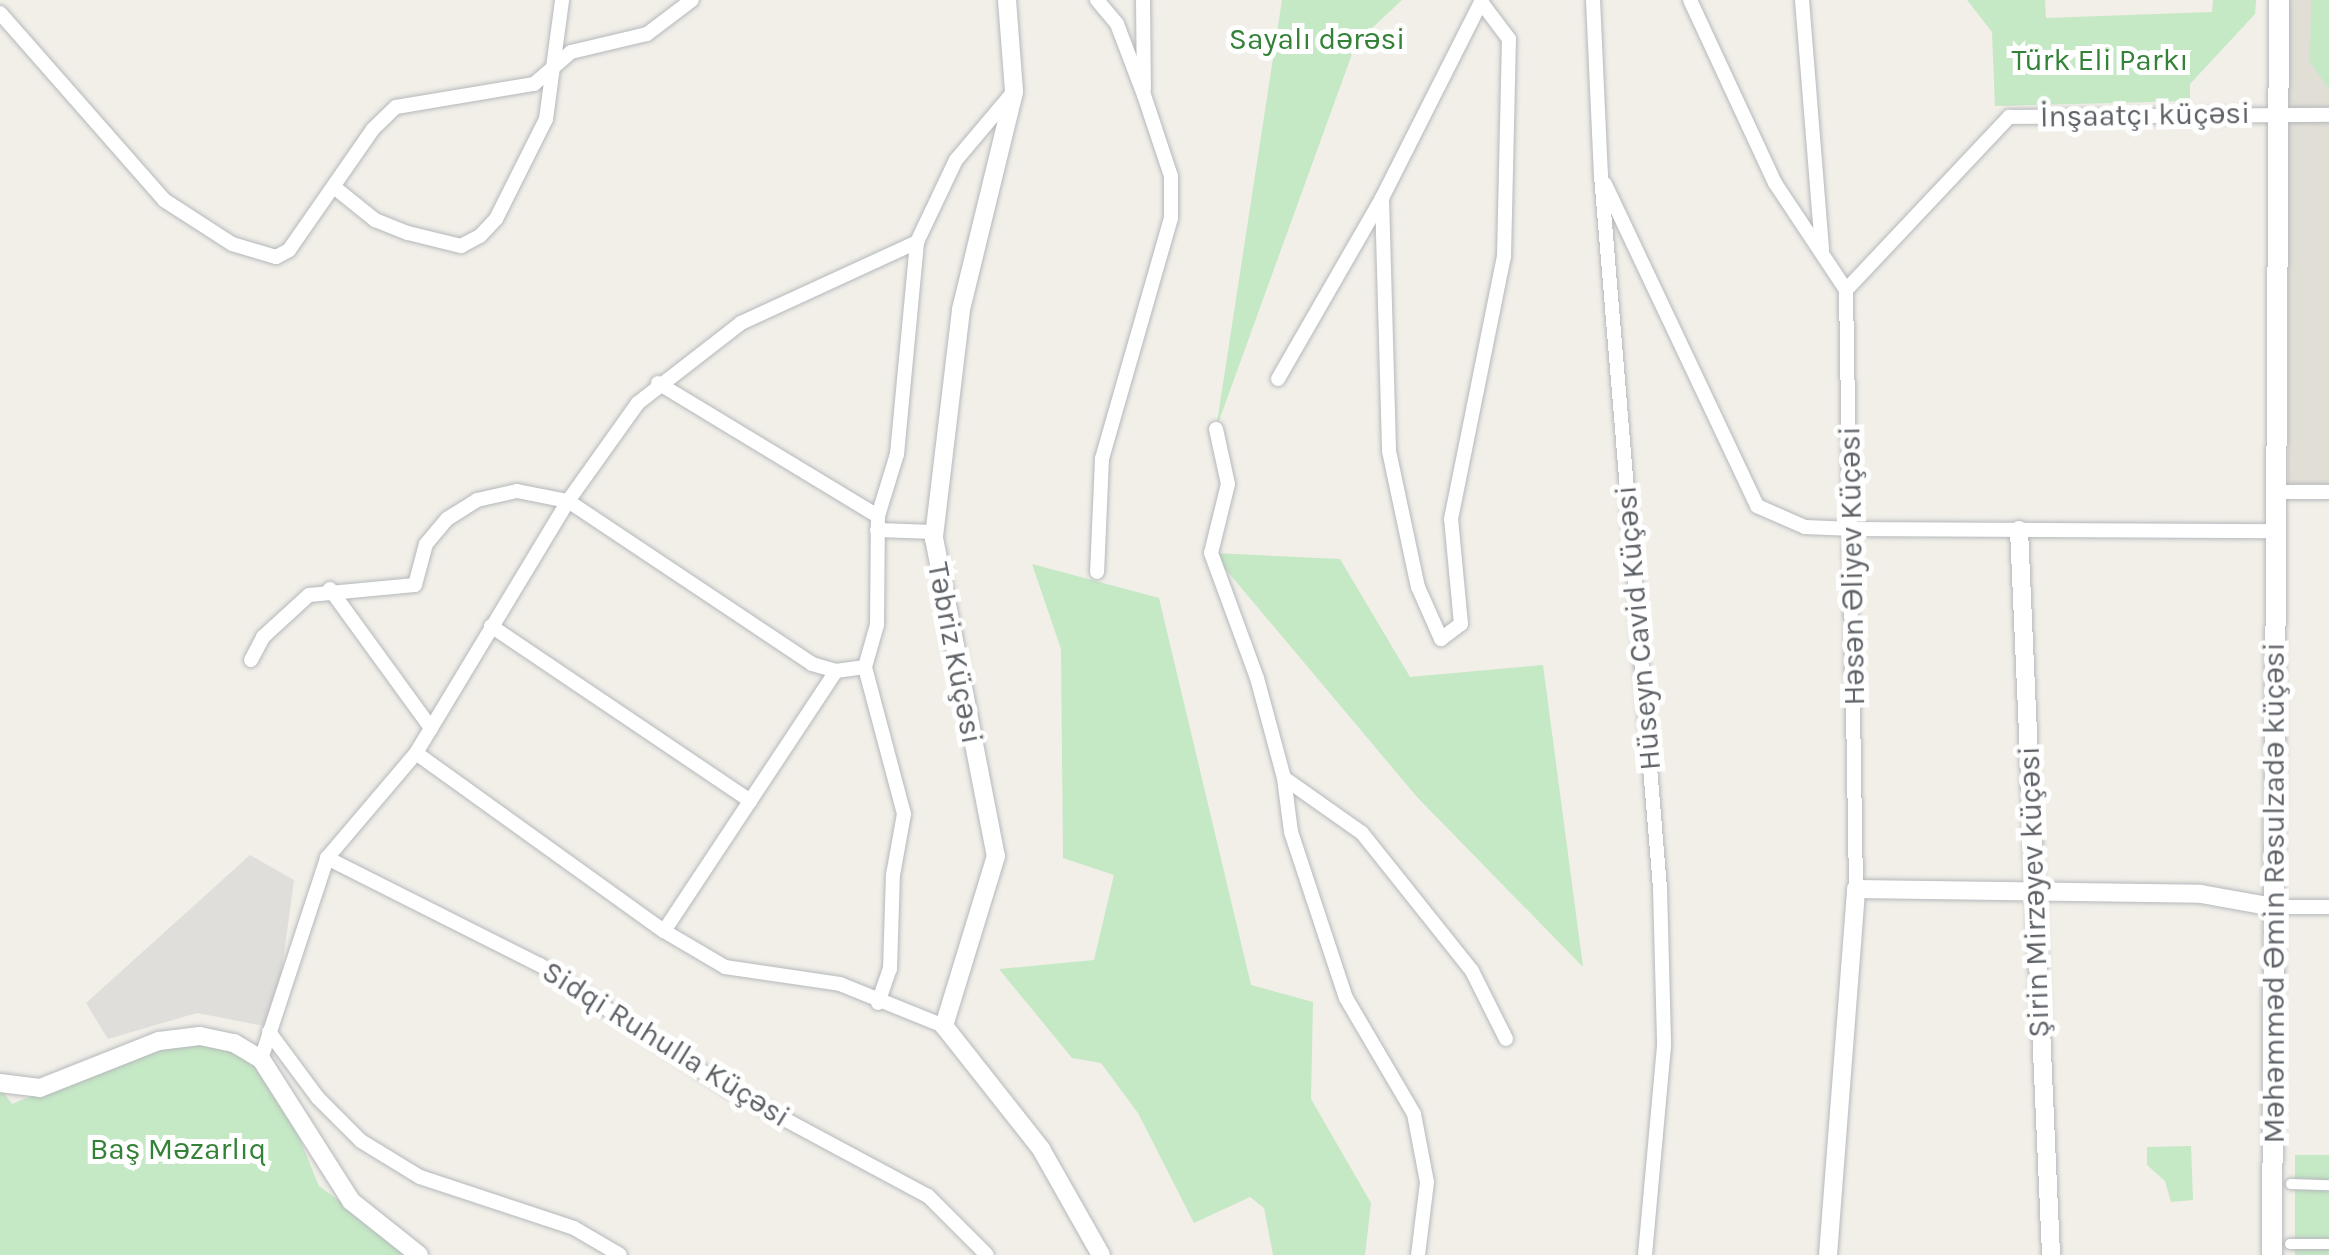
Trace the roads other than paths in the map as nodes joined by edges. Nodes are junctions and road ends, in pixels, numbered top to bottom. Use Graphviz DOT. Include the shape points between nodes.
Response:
graph roads {
  1 [pos="562,0"];
  2 [pos="692,0"];
  3 [pos="1007,0"];
  4 [pos="1096,0"];
  5 [pos="1143,0"];
  6 [pos="1593,0"];
  7 [pos="1690,0"];
  8 [pos="1802,0"];
  9 [pos="2279,0"];
  10 [pos="1482,1"];
  11 [pos="0,13"];
  12 [pos="558,61"];
  13 [pos="1014,92"];
  14 [pos="1144,95"];
  15 [pos="2279,114"];
  16 [pos="2329,115"];
  17 [pos="1601,175"];
  18 [pos="334,187"];
  19 [pos="1382,198"];
  20 [pos="917,242"];
  21 [pos="1822,250"];
  22 [pos="1846,290"];
  23 [pos="1278,379"];
  24 [pos="658,383"];
  25 [pos="1216,429"];
  26 [pos="2277,492"];
  27 [pos="2329,492"];
  28 [pos="568,501"];
  29 [pos="877,523"];
  30 [pos="1853,530"];
  31 [pos="2020,530"];
  32 [pos="2276,531"];
  33 [pos="935,532"];
  34 [pos="1098,572"];
  35 [pos="330,590"];
  36 [pos="490,626"];
  37 [pos="251,660"];
  38 [pos="865,667"];
  39 [pos="836,671"];
  40 [pos="431,728"];
  41 [pos="416,753"];
  42 [pos="1284,778"];
  43 [pos="750,801"];
  44 [pos="327,858"];
  45 [pos="1856,889"];
  46 [pos="2033,890"];
  47 [pos="2273,907"];
  48 [pos="2329,907"];
  49 [pos="664,932"];
  50 [pos="878,1003"];
  51 [pos="944,1026"];
  52 [pos="268,1032"];
  53 [pos="1506,1039"];
  54 [pos="261,1059"];
  55 [pos="0,1083"];
  56 [pos="2291,1184"];
  57 [pos="2329,1185"];
  58 [pos="2329,1244"];
  59 [pos="2281,1249"];
  60 [pos="419,1255"];
  61 [pos="620,1255"];
  62 [pos="987,1255"];
  63 [pos="1101,1255"];
  64 [pos="1418,1255"];
  65 [pos="1645,1255"];
  66 [pos="1828,1255"];
  67 [pos="2051,1255"];
  1 -- 12 [label="street"];
  2 -- 12 [label="street" via="647,34"];
  3 -- 13 [label="street, Təbriz Küçəsi"];
  4 -- 14 [label="street" via="1117,24"];
  5 -- 14 [label="street"];
  6 -- 17 [label="street, Hüseyn Cavid Küçəsi"];
  7 -- 21 [label="street, Həsən Əliyev Küçəsi" via="1775,183"];
  8 -- 21 [label="street, Həsən Əliyev Küçəsi"];
  9 -- 15 [label="main road"];
  10 -- 19 [label="street"];
  10 -- 19 [label="street" via="1509,38 1504,257 1451,519 1462,624 1441,639 1418,587 1389,451"];
  11 -- 18 [label="street" via="164,200 232,244 264,256 289,250"];
  12 -- 18 [label="street" via="534,84 396,107"];
  12 -- 18 [label="street" via="546,119 496,219 461,246 376,220"];
  13 -- 20 [label="street" via="956,160"];
  13 -- 33 [label="street, Təbriz Küçəsi" via="961,310"];
  14 -- 34 [label="street" via="1170,176 1172,218 1102,460"];
  15 -- 16 [label="street"];
  15 -- 22 [label="street, İnşaatçı küçəsi" via="2009,117"];
  15 -- 26 [label="main road, Məhəmməd Əmin Rəsulzadə küçəsi"];
  17 -- 30 [label="street" via="1756,506 1804,527"];
  17 -- 65 [label="street, Hüseyn Cavid Küçəsi" via="1660,888 1664,1046"];
  19 -- 23 [label="street"];
  20 -- 24 [label="street" via="741,323"];
  20 -- 29 [label="street" via="897,454"];
  21 -- 22 [label="street, Həsən Əliyev Küçəsi"];
  22 -- 30 [label="street, Həsən Əliyev Küçəsi"];
  24 -- 28 [label="street"];
  24 -- 29 [label="street"];
  25 -- 42 [label="street" via="1228,484 1211,553"];
  26 -- 27 [label="street"];
  26 -- 32 [label="main road, Məhəmməd Əmin Rəsulzadə küçəsi"];
  28 -- 35 [label="street" via="517,490 476,500 426,544 414,584"];
  28 -- 36 [label="street"];
  28 -- 39 [label="street" via="812,664"];
  29 -- 33 [label="street"];
  29 -- 38 [label="street" via="878,625"];
  30 -- 31 [label="street"];
  30 -- 45 [label="street, Həsən Əliyev Küçəsi"];
  31 -- 32 [label="street"];
  31 -- 46 [label="street, Şirin Mirzəyev küçəsi"];
  32 -- 47 [label="main road, Məhəmməd Əmin Rəsulzadə küçəsi"];
  33 -- 51 [label="street, Təbriz Küçəsi" via="996,856"];
  35 -- 37 [label="street" via="294,606"];
  35 -- 40 [label="street"];
  36 -- 40 [label="street"];
  36 -- 43 [label="street"];
  38 -- 39 [label="street"];
  38 -- 50 [label="street" via="904,814 891,888 890,970"];
  39 -- 43 [label="street"];
  40 -- 41 [label="street"];
  41 -- 44 [label="street"];
  41 -- 49 [label="street"];
  42 -- 53 [label="street" via="1362,832 1472,971"];
  42 -- 64 [label="street" via="1291,832 1346,998 1414,1114 1426,1182"];
  43 -- 49 [label="street"];
  44 -- 52 [label="street"];
  44 -- 62 [label="street, Sidqi Ruhulla Küçəsi" via="540,965 732,1092 928,1196"];
  45 -- 46 [label="street"];
  45 -- 66 [label="street, Həsən Əliyev Küçəsi"];
  46 -- 47 [label="street" via="2212,895"];
  46 -- 67 [label="street, Şirin Mirzəyev küçəsi"];
  47 -- 48 [label="street"];
  47 -- 59 [label="main road, Məhəmməd Əmin Rəsulzadə küçəsi"];
  49 -- 50 [label="street" via="725,967 840,984"];
  50 -- 51 [label="street"];
  51 -- 63 [label="street" via="1041,1149"];
  52 -- 54 [label="street"];
  52 -- 61 [label="street" via="318,1098 362,1141 420,1178 574,1228"];
  54 -- 55 [label="street" via="234,1043 200,1036 160,1041 40,1088"];
  54 -- 60 [label="street" via="351,1201"];
  56 -- 57 [label="street"];
  58 -- 59 [label="street"];
}
